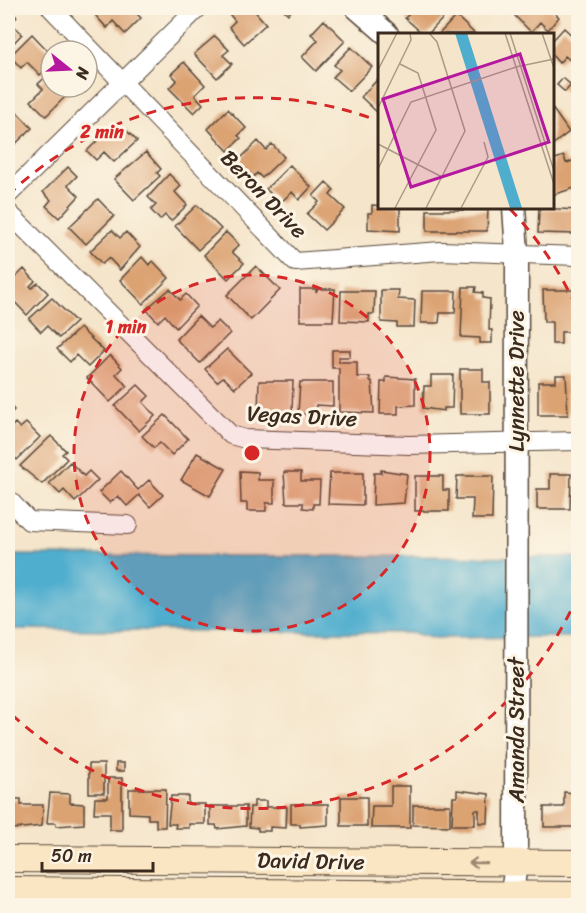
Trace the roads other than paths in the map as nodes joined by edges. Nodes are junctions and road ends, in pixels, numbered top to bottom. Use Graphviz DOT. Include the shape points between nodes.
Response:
graph roads {
  1 [pos="51,8"];
  2 [pos="198,8"];
  3 [pos="357,8"];
  4 [pos="386,33"];
  5 [pos="122,80"];
  6 [pos="8,195"];
  7 [pos="514,208"];
  8 [pos="8,212"];
  9 [pos="517,253"];
  10 [pos="579,256"];
  11 [pos="579,441"];
  12 [pos="516,442"];
  13 [pos="8,499"];
  14 [pos="128,525"];
  15 [pos="517,555"];
  16 [pos="8,859"];
  17 [pos="100,859"];
  18 [pos="516,863"];
  19 [pos="579,863"];
  20 [pos="8,890"];
  21 [pos="100,890"];
  22 [pos="579,895"];
  23 [pos="512,900"];
  1 -- 5 [label="street, Beron Drive"];
  2 -- 5 [label="street"];
  3 -- 4 [label="street"];
  5 -- 6 [label="street"];
  5 -- 9 [label="street, Beron Drive" via="295,262 441,251"];
  7 -- 9 [label="street, Lynnette Drive"];
  8 -- 12 [label="street, Vegas Drive" via="231,435 244,439 409,445"];
  9 -- 10 [label="street, Beron Drive"];
  9 -- 12 [label="street, Lynnette Drive"];
  11 -- 12 [label="street, Vegas Drive"];
  12 -- 15 [label="street, Lynnette Drive"];
  13 -- 14 [label="street" via="29,521"];
  15 -- 18 [label="street, Amanda Street"];
  16 -- 17 [label="main road, David Drive"];
  18 -- 17 [label="main road, David Drive, one-way"];
  17 -- 21 [label="main road"];
  18 -- 19 [label="main road, David Drive"];
  18 -- 23 [label="street, Amanda Street"];
  20 -- 21 [label="main road, David Drive"];
  21 -- 23 [label="main road, David Drive"];
  22 -- 23 [label="main road, David Drive"];
}
